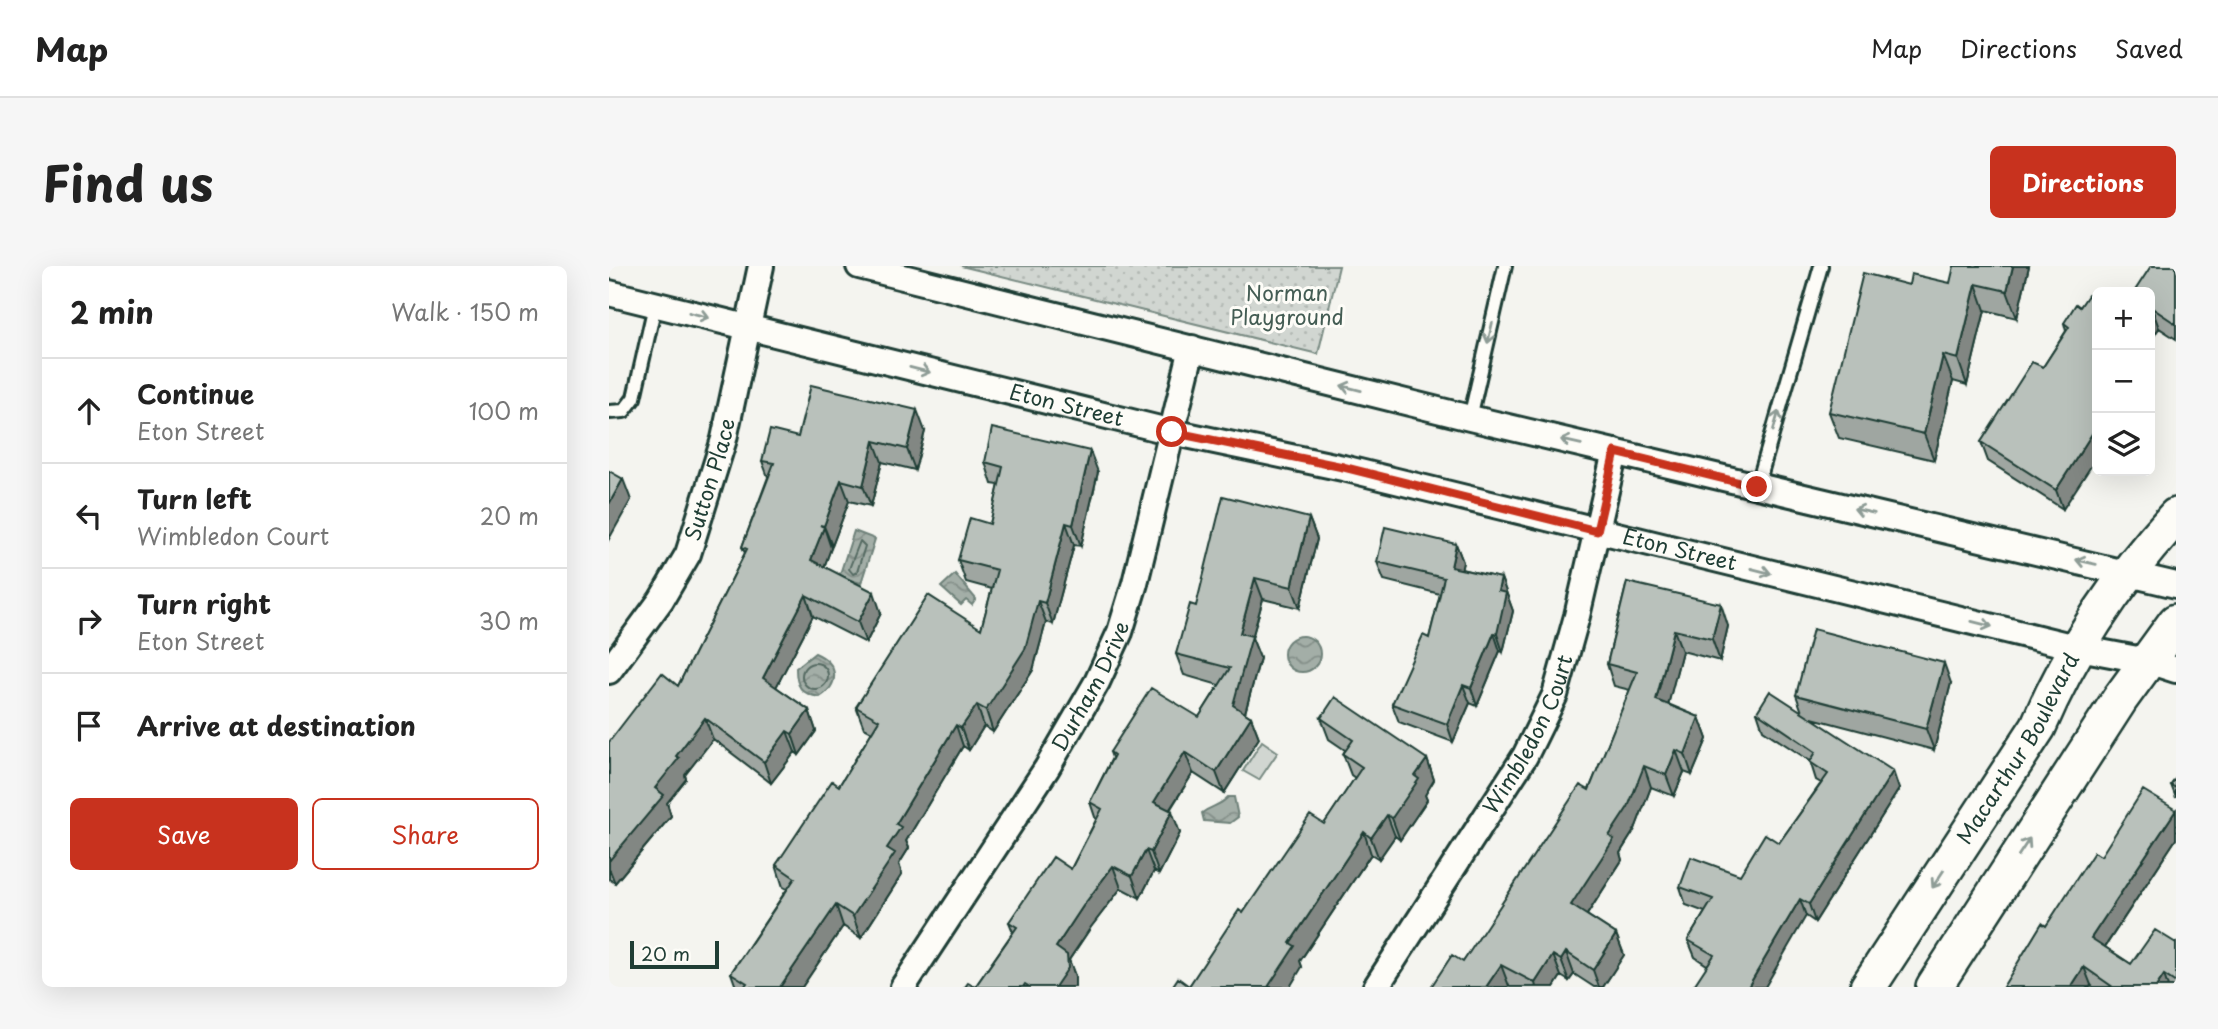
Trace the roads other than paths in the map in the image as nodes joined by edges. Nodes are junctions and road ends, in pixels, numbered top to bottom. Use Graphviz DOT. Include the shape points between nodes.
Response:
graph roads {
  1 [pos="761,266"];
  2 [pos="859,266"];
  3 [pos="1505,266"];
  4 [pos="1821,266"];
  5 [pos="609,293"];
  6 [pos="655,304"];
  7 [pos="749,327"];
  8 [pos="1192,348"];
  9 [pos="609,412"];
  10 [pos="1470,418"];
  11 [pos="1172,432"];
  12 [pos="1615,452"];
  13 [pos="1757,487"];
  14 [pos="2176,516"];
  15 [pos="1597,531"];
  16 [pos="2126,571"];
  17 [pos="2176,585"];
  18 [pos="2176,622"];
  19 [pos="2079,648"];
  20 [pos="2162,665"];
  21 [pos="609,671"];
  22 [pos="903,987"];
  23 [pos="1376,987"];
  24 [pos="1867,987"];
  25 [pos="1934,987"];
  1 -- 7 [label="street, Sutton Place"];
  2 -- 8 [label="street"];
  3 -- 10 [label="lane, one-way"];
  13 -- 4 [label="lane, one-way"];
  5 -- 6 [label="street, Eton Street"];
  6 -- 7 [label="street, Eton Street, one-way"];
  6 -- 9 [label="lane" via="634,398 624,411"];
  7 -- 11 [label="street, Eton Street, one-way"];
  7 -- 21 [label="street, Sutton Place" via="724,439 688,554"];
  10 -- 8 [label="street, one-way"];
  8 -- 11 [label="street, Durham Drive"];
  12 -- 10 [label="street, one-way"];
  11 -- 15 [label="street, Eton Street" via="1343,467"];
  11 -- 22 [label="street, Durham Drive" via="1135,583 1120,632 1097,682 1047,768"];
  12 -- 13 [label="street"];
  12 -- 15 [label="street, Wimbledon Court"];
  16 -- 13 [label="street, one-way"];
  14 -- 16 [label="street, Macarthur Boulevard"];
  15 -- 19 [label="street, Eton Street, one-way"];
  15 -- 23 [label="street, Wimbledon Court" via="1555,695 1525,756"];
  16 -- 17 [label="street"];
  16 -- 19 [label="street, Macarthur Boulevard"];
  18 -- 20 [label="street"];
  19 -- 20 [label="street, Eton Street"];
  19 -- 24 [label="street, Macarthur Boulevard, one-way" via="2057,680 2038,727"];
  25 -- 20 [label="street, one-way" via="2107,718"];
}
